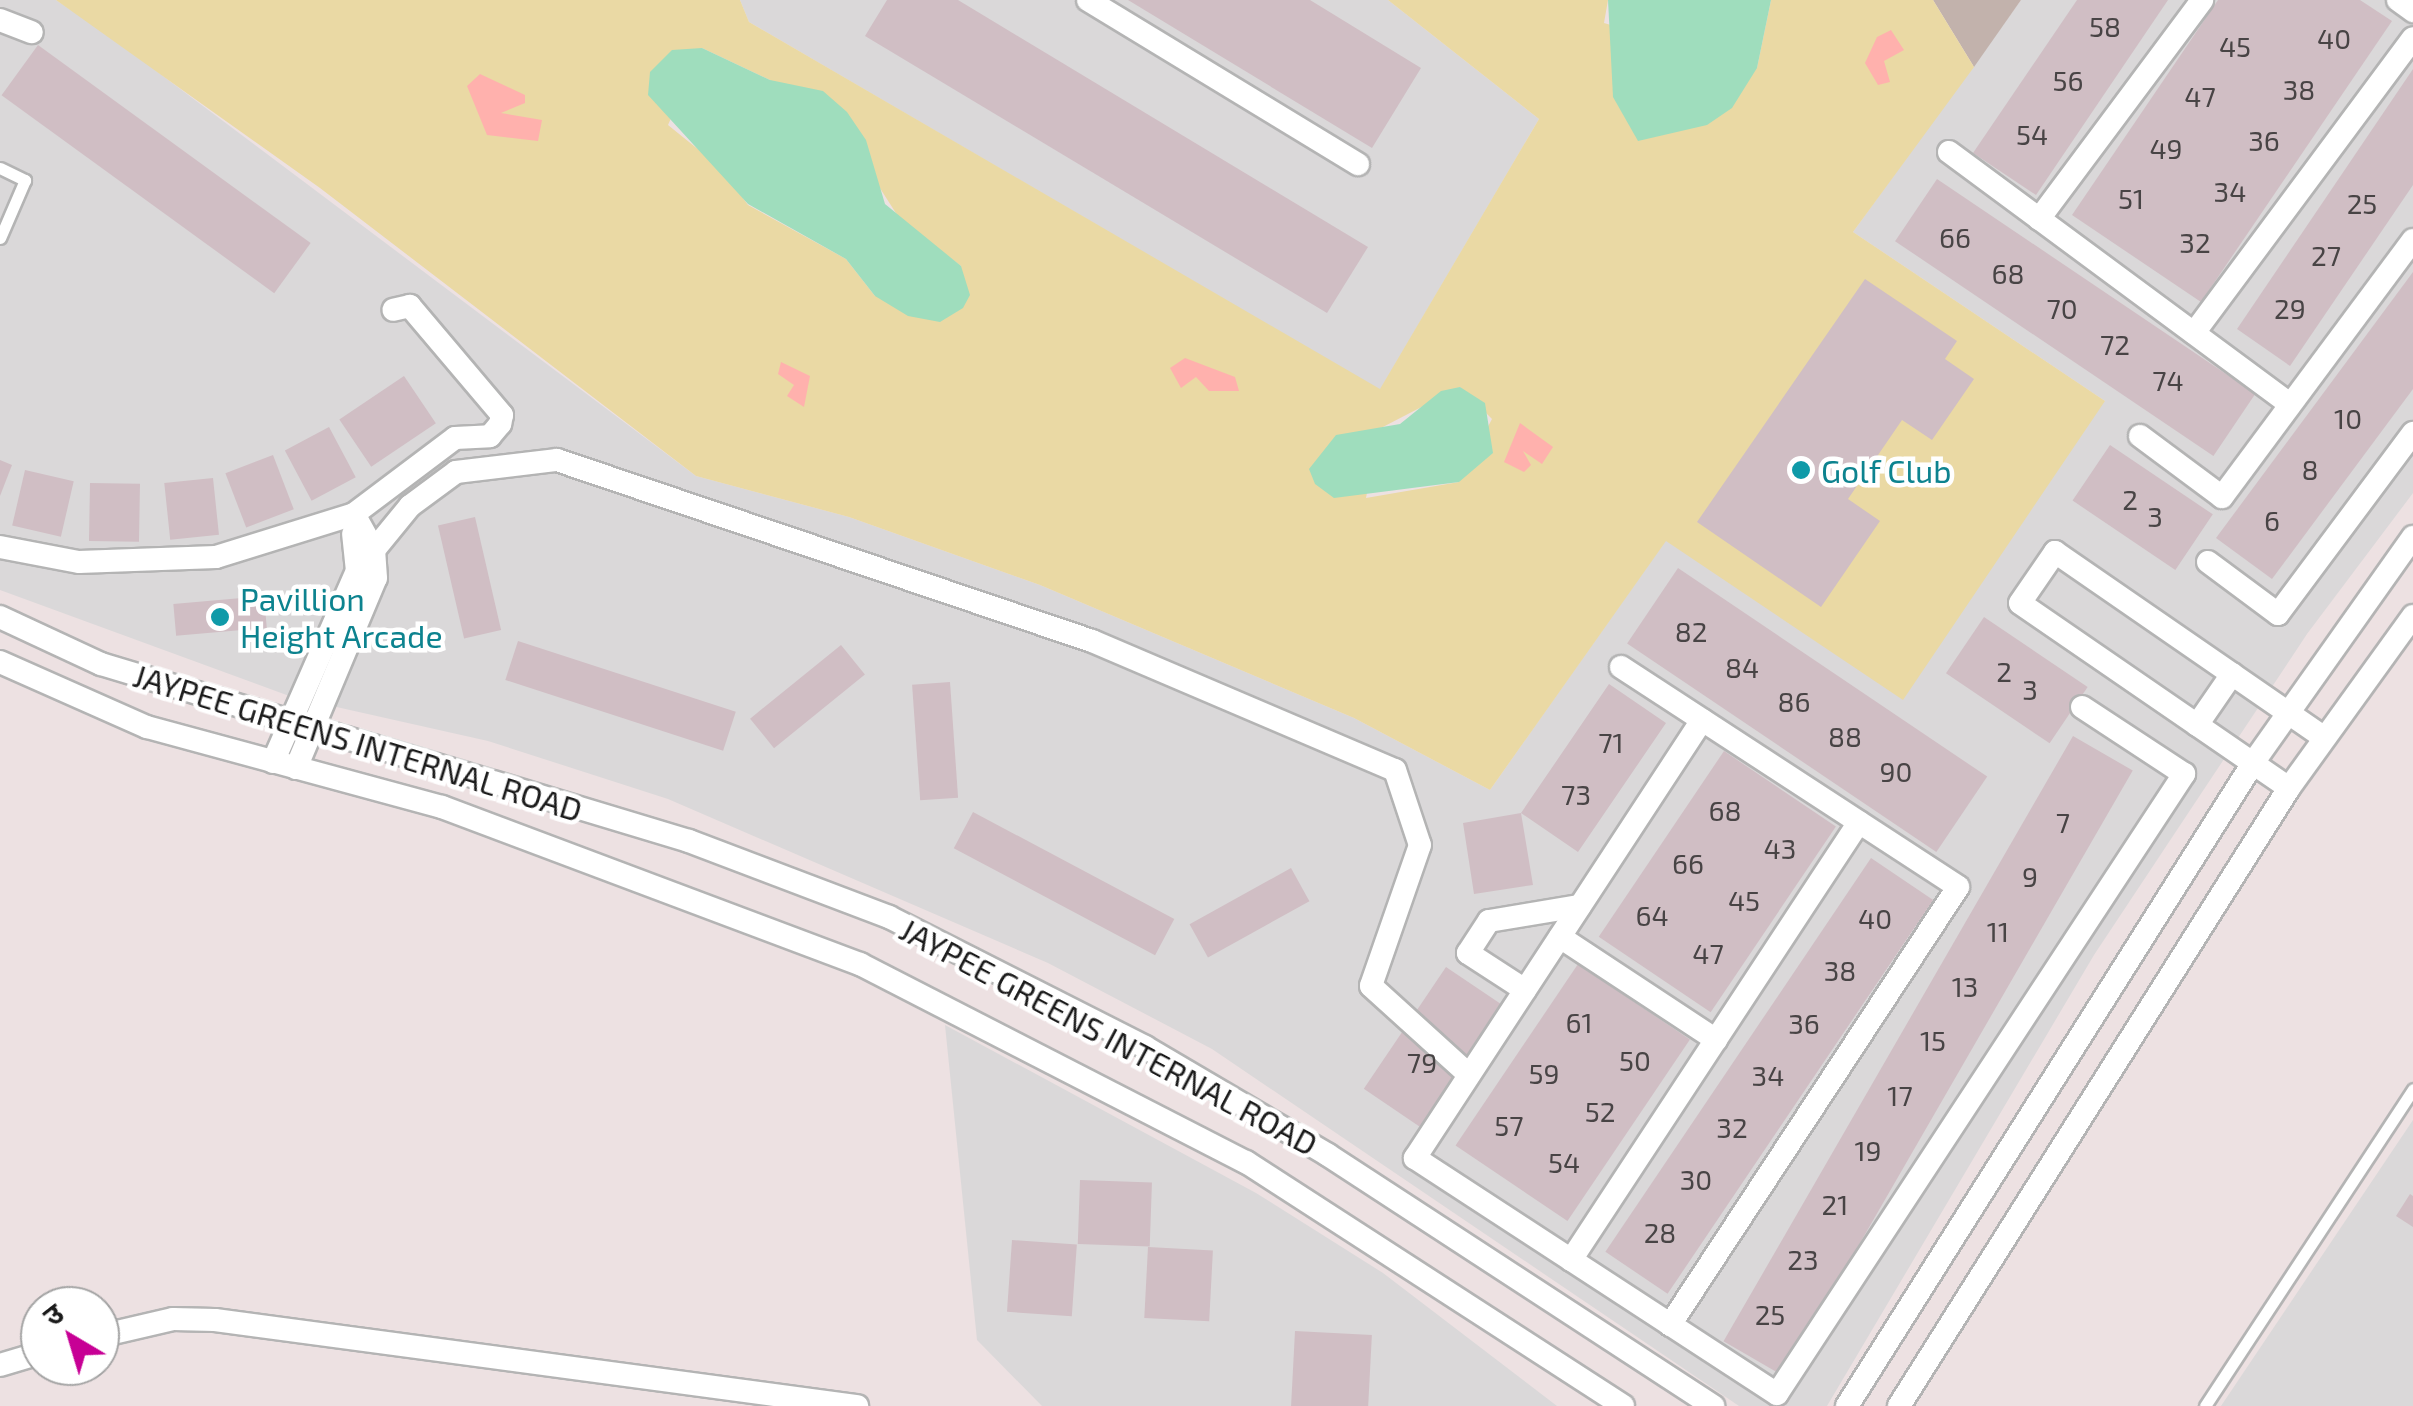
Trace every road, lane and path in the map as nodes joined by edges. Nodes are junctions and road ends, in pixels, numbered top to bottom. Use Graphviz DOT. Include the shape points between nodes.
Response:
graph roads {
  1 [pos="1088,0"];
  2 [pos="2202,0"];
  3 [pos="2398,0"];
  4 [pos="2413,11"];
  5 [pos="0,20"];
  6 [pos="32,32"];
  7 [pos="2413,38"];
  8 [pos="1948,152"];
  9 [pos="1358,164"];
  10 [pos="0,168"];
  11 [pos="2039,219"];
  12 [pos="0,238"];
  13 [pos="2413,240"];
  14 [pos="393,310"];
  15 [pos="2194,333"];
  16 [pos="2290,404"];
  17 [pos="2413,432"];
  18 [pos="2140,436"];
  19 [pos="350,516"];
  20 [pos="2413,537"];
  21 [pos="0,547"];
  22 [pos="374,550"];
  23 [pos="2208,562"];
  24 [pos="2413,616"];
  25 [pos="0,617"];
  26 [pos="0,662"];
  27 [pos="1621,667"];
  28 [pos="2232,674"];
  29 [pos="2082,707"];
  30 [pos="2286,712"];
  31 [pos="1702,720"];
  32 [pos="2197,725"];
  33 [pos="302,726"];
  34 [pos="2323,737"];
  35 [pos="2253,763"];
  36 [pos="284,765"];
  37 [pos="2289,788"];
  38 [pos="1859,822"];
  39 [pos="1580,906"];
  40 [pos="1560,938"];
  41 [pos="1525,990"];
  42 [pos="1716,1040"];
  43 [pos="1469,1075"];
  44 [pos="2413,1089"];
  45 [pos="1571,1260"];
  46 [pos="1670,1325"];
  47 [pos="120,1331"];
  48 [pos="857,1406"];
  49 [pos="1622,1406"];
  50 [pos="1713,1406"];
  51 [pos="1847,1406"];
  52 [pos="1899,1406"];
  53 [pos="2204,1406"];
  1 -- 9 [label="street"];
  2 -- 11 [label="street"];
  3 -- 4 [label="street"];
  5 -- 6 [label="street"];
  7 -- 15 [label="street"];
  8 -- 11 [label="street"];
  10 -- 12 [label="lane" via="25,180"];
  11 -- 15 [label="street"];
  13 -- 16 [label="street"];
  14 -- 19 [label="street" via="410,306 502,415 490,436 455,438"];
  15 -- 16 [label="street"];
  16 -- 18 [label="street" via="2222,496"];
  17 -- 23 [label="street" via="2278,614"];
  19 -- 21 [label="street" via="198,559 79,562"];
  19 -- 22 [label="street"];
  19 -- 33 [label="street" via="357,571"];
  20 -- 30 [label="street"];
  22 -- 33 [label="street" via="376,578"];
  22 -- 43 [label="street" via="410,506 456,472 557,460 1058,629 1395,770 1420,845 1370,986"];
  24 -- 34 [label="street"];
  25 -- 33 [label="street, JAYPEE GREENS INTERNAL ROAD" via="101,664"];
  26 -- 36 [label="street, JAYPEE GREENS INTERNAL ROAD" via="147,727"];
  27 -- 31 [label="street"];
  28 -- 30 [label="street"];
  28 -- 32 [label="street"];
  28 -- 32 [label="street" via="2055,552 2020,602"];
  29 -- 46 [label="street" via="2184,774 1777,1394"];
  30 -- 34 [label="street"];
  30 -- 35 [label="street"];
  31 -- 38 [label="street"];
  31 -- 39 [label="street"];
  32 -- 35 [label="street"];
  33 -- 36 [label="street"];
  33 -- 50 [label="street, JAYPEE GREENS INTERNAL ROAD" via="689,841 889,917 1145,1048 1328,1154"];
  34 -- 37 [label="street"];
  35 -- 37 [label="street"];
  35 -- 51 [label="street"];
  36 -- 49 [label="street, JAYPEE GREENS INTERNAL ROAD" via="442,807 860,964 1246,1162"];
  37 -- 52 [label="street"];
  38 -- 42 [label="street"];
  38 -- 46 [label="street" via="1958,887"];
  39 -- 40 [label="street"];
  39 -- 41 [label="street" via="1489,921 1468,953"];
  40 -- 41 [label="street"];
  40 -- 42 [label="street"];
  41 -- 43 [label="street"];
  42 -- 45 [label="street"];
  43 -- 45 [label="street" via="1415,1158"];
  44 -- 53 [label="lane"];
  45 -- 46 [label="street"];
  47 -- 48 [label="street" via="215,1320"];
}
